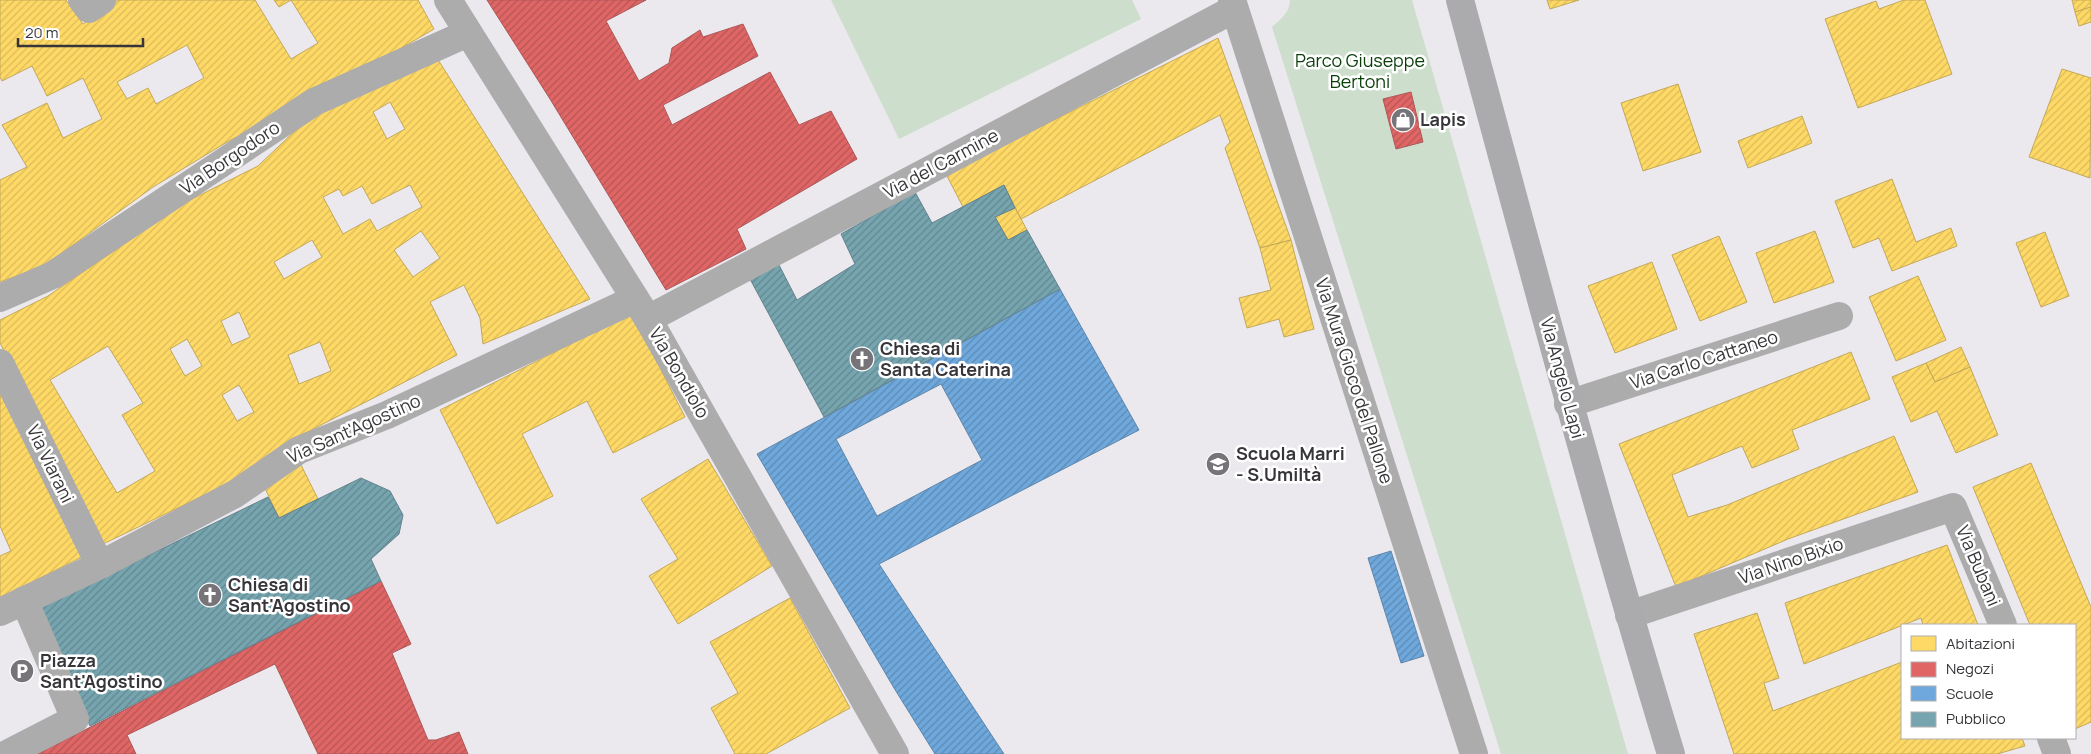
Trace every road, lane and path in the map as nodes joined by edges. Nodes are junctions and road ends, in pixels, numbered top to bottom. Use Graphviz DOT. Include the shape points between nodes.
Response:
graph roads {
  1 [pos="82,0"];
  2 [pos="102,0"];
  3 [pos="448,0"];
  4 [pos="1460,0"];
  5 [pos="1233,4"];
  6 [pos="468,33"];
  7 [pos="0,298"];
  8 [pos="642,309"];
  9 [pos="1839,316"];
  10 [pos="0,363"];
  11 [pos="1568,404"];
  12 [pos="1953,507"];
  13 [pos="100,565"];
  14 [pos="24,600"];
  15 [pos="0,612"];
  16 [pos="1629,616"];
  17 [pos="2003,624"];
  18 [pos="2050,739"];
  19 [pos="7,754"];
  20 [pos="895,754"];
  21 [pos="1474,754"];
  22 [pos="1671,754"];
  23 [pos="2057,754"];
  1 -- 2 [label="street" via="89,9"];
  3 -- 6 [label="street, Via Bondiolo"];
  4 -- 11 [label="street, Via Angelo Lapi"];
  5 -- 8 [label="street, Via del Carmine"];
  5 -- 21 [label="street, Via Mura Gioco del Pallone"];
  6 -- 7 [label="street, Via Borgodoro" via="314,102 53,275"];
  6 -- 8 [label="street, Via Bondiolo"];
  8 -- 13 [label="street, Via Sant'Agostino" via="299,450 235,494"];
  8 -- 20 [label="street, Via Bondiolo"];
  9 -- 11 [label="street, Via Carlo Cattaneo"];
  10 -- 13 [label="street, Via Viarani"];
  11 -- 16 [label="street, Via Angelo Lapi"];
  12 -- 16 [label="street, Via Nino Bixio"];
  12 -- 17 [label="street, Via Bubani"];
  13 -- 14 [label="street, Via Sant'Agostino"];
  14 -- 15 [label="street, Via Sant'Agostino"];
  14 -- 19 [label="street" via="75,719"];
  16 -- 22 [label="street, Via Angelo Lapi"];
  18 -- 23 [label="street"];
}
